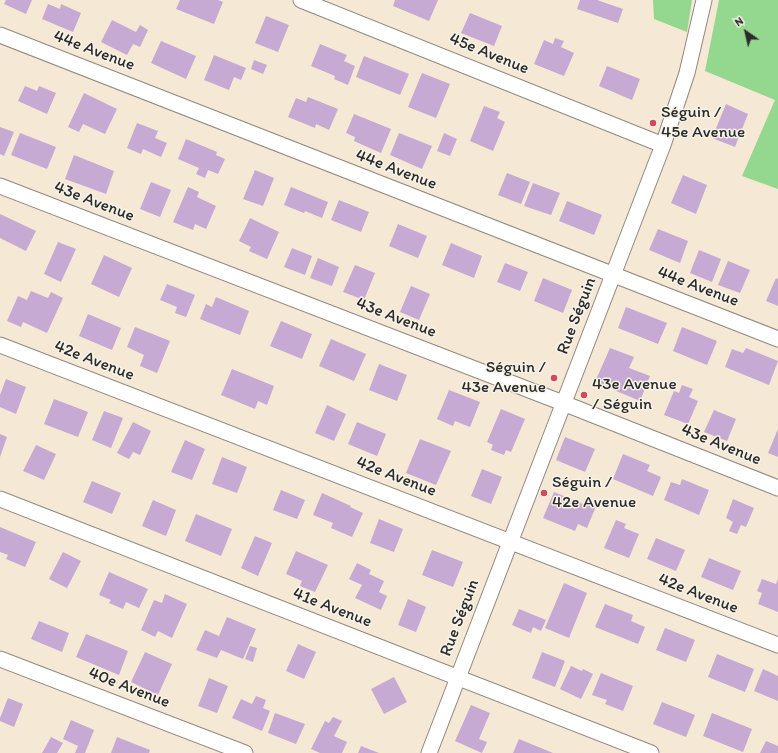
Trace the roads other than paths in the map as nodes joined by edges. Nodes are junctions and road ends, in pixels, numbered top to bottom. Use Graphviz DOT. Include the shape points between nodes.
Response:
graph roads {
  1 [pos="301,0"];
  2 [pos="704,0"];
  3 [pos="0,35"];
  4 [pos="663,145"];
  5 [pos="0,186"];
  6 [pos="612,275"];
  7 [pos="778,339"];
  8 [pos="0,345"];
  9 [pos="563,403"];
  10 [pos="778,488"];
  11 [pos="0,499"];
  12 [pos="510,542"];
  13 [pos="778,645"];
  14 [pos="0,659"];
  15 [pos="458,677"];
  16 [pos="245,753"];
  17 [pos="429,753"];
  18 [pos="651,753"];
  1 -- 4 [label="street, 45e Avenue"];
  2 -- 4 [label="street, Rue Séguin" via="687,73"];
  3 -- 6 [label="street, 44e Avenue"];
  4 -- 6 [label="street, Rue Séguin"];
  5 -- 9 [label="street, 43e Avenue"];
  6 -- 7 [label="street, 44e Avenue"];
  6 -- 9 [label="street, Rue Séguin"];
  8 -- 12 [label="street, 42e Avenue"];
  9 -- 10 [label="street, 43e Avenue"];
  9 -- 12 [label="street, Rue Séguin"];
  11 -- 15 [label="street, 41e Avenue"];
  12 -- 13 [label="street, 42e Avenue"];
  12 -- 15 [label="street, Rue Séguin"];
  14 -- 16 [label="street, 40e Avenue"];
  15 -- 17 [label="street, Rue Séguin"];
  15 -- 18 [label="street, 41e Avenue"];
}
